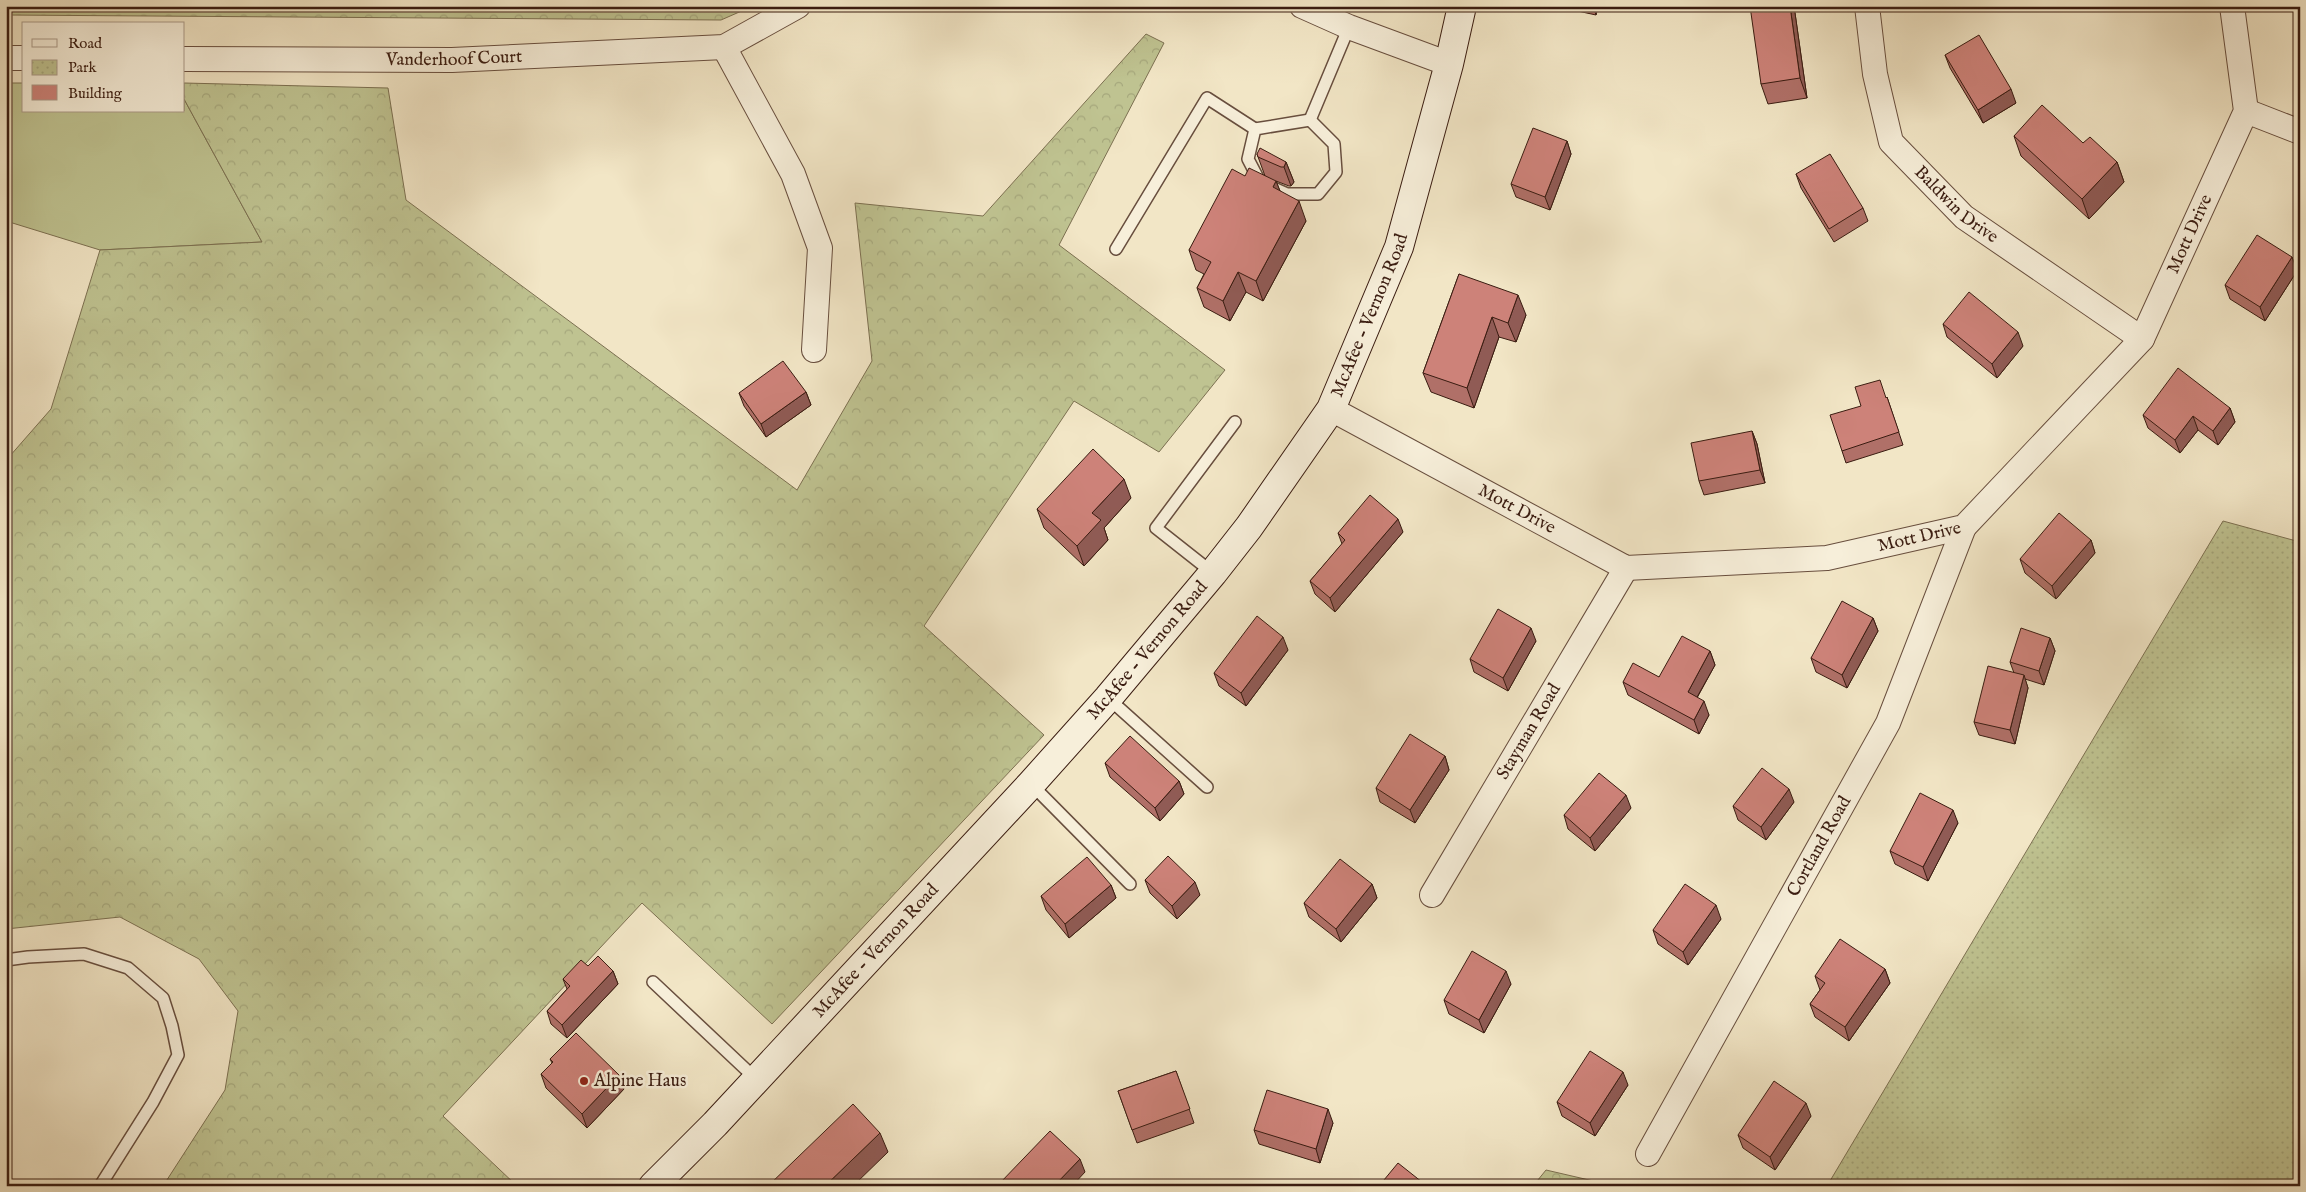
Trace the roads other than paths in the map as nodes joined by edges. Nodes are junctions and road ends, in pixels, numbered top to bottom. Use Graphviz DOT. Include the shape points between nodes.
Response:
graph roads {
  1 [pos="798,6"];
  2 [pos="1302,6"];
  3 [pos="1462,6"];
  4 [pos="1867,6"];
  5 [pos="2232,6"];
  6 [pos="1349,27"];
  7 [pos="724,47"];
  8 [pos="6,58"];
  9 [pos="22,58"];
  10 [pos="185,59"];
  11 [pos="1449,64"];
  12 [pos="2246,111"];
  13 [pos="1310,120"];
  14 [pos="1255,129"];
  15 [pos="2300,132"];
  16 [pos="1116,249"];
  17 [pos="2142,339"];
  18 [pos="814,350"];
  19 [pos="1332,409"];
  20 [pos="1236,422"];
  21 [pos="1964,527"];
  22 [pos="1626,568"];
  23 [pos="1213,573"];
  24 [pos="1108,698"];
  25 [pos="1031,784"];
  26 [pos="1207,787"];
  27 [pos="1130,884"];
  28 [pos="1432,895"];
  29 [pos="6,960"];
  30 [pos="653,982"];
  31 [pos="756,1079"];
  32 [pos="1648,1154"];
  33 [pos="100,1186"];
  34 [pos="653,1186"];
  1 -- 7 [label="street, Vanderhoof Court"];
  2 -- 6 [label="street"];
  3 -- 11 [label="main road, McAfee - Vernon Road"];
  4 -- 17 [label="street, Baldwin Drive" via="1874,74 1891,142 1964,217"];
  5 -- 12 [label="street"];
  6 -- 11 [label="street"];
  6 -- 13 [label="lane"];
  7 -- 10 [label="street, Vanderhoof Court" via="452,60"];
  7 -- 18 [label="street" via="793,174 820,248"];
  8 -- 9 [label="street"];
  11 -- 19 [label="main road, McAfee - Vernon Road" via="1399,247"];
  12 -- 15 [label="street"];
  12 -- 17 [label="street, Mott Drive"];
  13 -- 14 [label="lane"];
  13 -- 14 [label="lane" via="1334,144 1336,172 1318,194 1287,194 1260,182 1248,159"];
  14 -- 16 [label="lane" via="1207,98"];
  17 -- 21 [label="street, Mott Drive"];
  19 -- 22 [label="street, Mott Drive"];
  19 -- 23 [label="main road, McAfee - Vernon Road"];
  20 -- 23 [label="lane" via="1156,528"];
  21 -- 22 [label="street, Mott Drive" via="1827,558"];
  21 -- 32 [label="street, Cortland Road" via="1888,723"];
  22 -- 28 [label="street, Stayman Road"];
  23 -- 24 [label="main road, McAfee - Vernon Road"];
  24 -- 25 [label="main road, McAfee - Vernon Road"];
  24 -- 26 [label="lane"];
  25 -- 27 [label="lane"];
  25 -- 31 [label="main road, McAfee - Vernon Road"];
  29 -- 33 [label="lane" via="84,954 128,968 163,998 178,1055 153,1102"];
  30 -- 31 [label="lane"];
  31 -- 34 [label="main road, McAfee - Vernon Road"];
}
